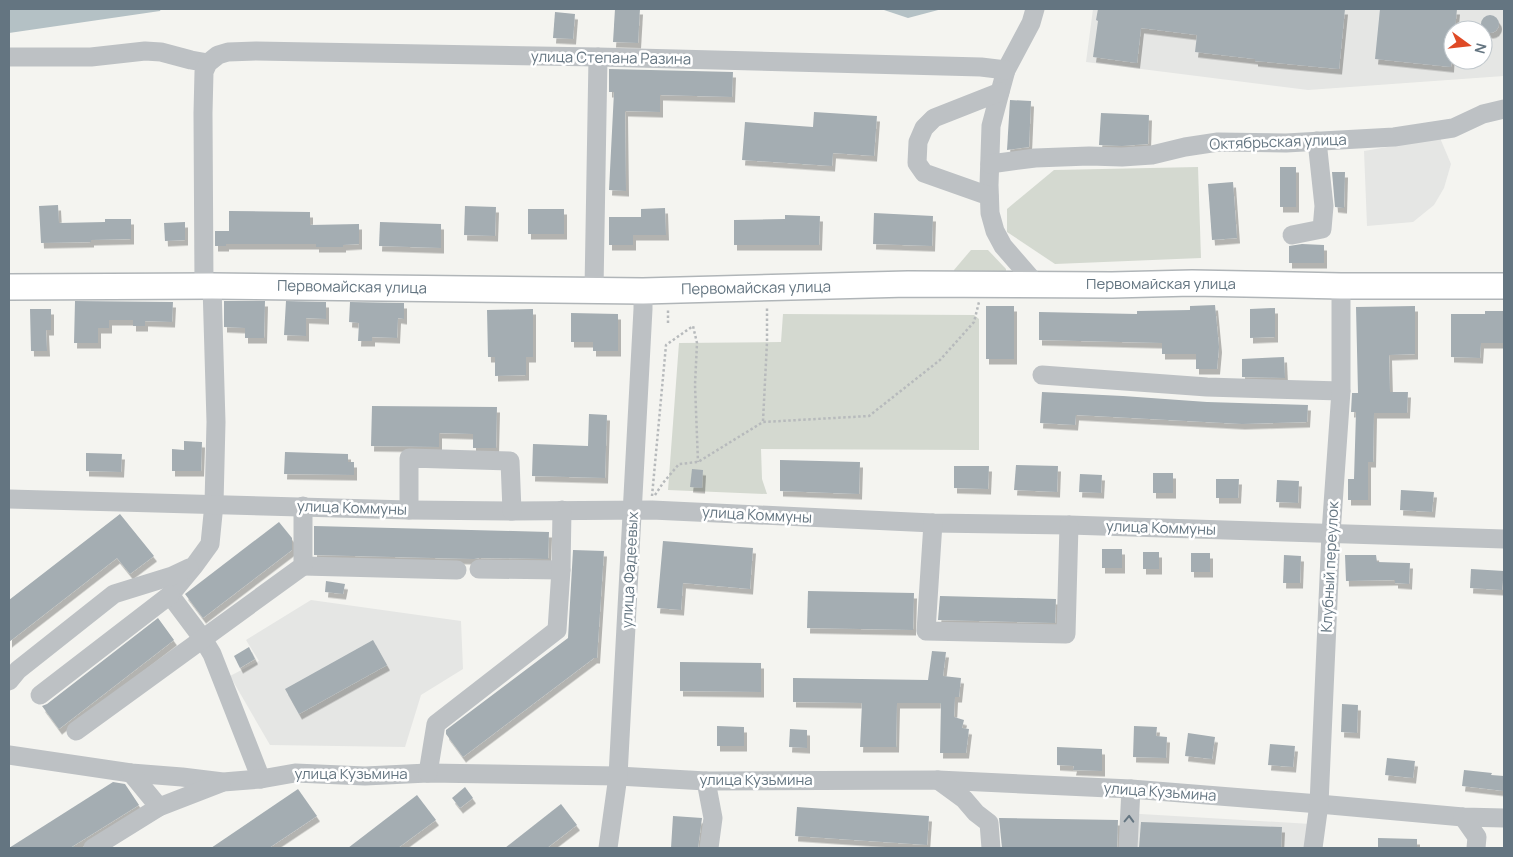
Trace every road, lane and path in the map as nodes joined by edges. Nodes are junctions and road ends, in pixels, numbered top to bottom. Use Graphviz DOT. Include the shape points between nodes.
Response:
graph roads {
  1 [pos="1035,9"];
  2 [pos="9,57"];
  3 [pos="598,57"];
  4 [pos="213,59"];
  5 [pos="1006,70"];
  6 [pos="1000,92"];
  7 [pos="1504,109"];
  8 [pos="1316,141"];
  9 [pos="990,164"];
  10 [pos="989,196"];
  11 [pos="1292,235"];
  12 [pos="1036,284"];
  13 [pos="208,286"];
  14 [pos="1340,286"];
  15 [pos="1504,286"];
  16 [pos="9,287"];
  17 [pos="594,289"];
  18 [pos="643,291"];
  19 [pos="979,300"];
  20 [pos="766,305"];
  21 [pos="668,308"];
  22 [pos="668,323"];
  23 [pos="1042,375"];
  24 [pos="1341,391"];
  25 [pos="763,422"];
  26 [pos="698,462"];
  27 [pos="9,499"];
  28 [pos="214,504"];
  29 [pos="303,506"];
  30 [pos="408,510"];
  31 [pos="562,510"];
  32 [pos="633,510"];
  33 [pos="512,511"];
  34 [pos="933,523"];
  35 [pos="1069,525"];
  36 [pos="1330,533"];
  37 [pos="1504,539"];
  38 [pos="194,566"];
  39 [pos="303,566"];
  40 [pos="479,569"];
  41 [pos="457,570"];
  42 [pos="561,570"];
  43 [pos="170,594"];
  44 [pos="203,639"];
  45 [pos="9,681"];
  46 [pos="40,695"];
  47 [pos="76,731"];
  48 [pos="9,755"];
  49 [pos="131,773"];
  50 [pos="428,773"];
  51 [pos="618,776"];
  52 [pos="261,779"];
  53 [pos="938,780"];
  54 [pos="706,781"];
  55 [pos="223,782"];
  56 [pos="1131,789"];
  57 [pos="1319,804"];
  58 [pos="159,807"];
  59 [pos="1463,817"];
  60 [pos="1504,818"];
  61 [pos="93,848"];
  62 [pos="608,848"];
  63 [pos="710,848"];
  64 [pos="991,848"];
  65 [pos="1128,848"];
  66 [pos="1313,848"];
  67 [pos="1476,848"];
  1 -- 5 [label="street"];
  2 -- 4 [label="street, улица Степана Разина" via="91,56 145,50 191,60"];
  3 -- 4 [label="street, улица Степана Разина" via="256,51 228,52"];
  3 -- 5 [label="street, улица Степана Разина"];
  3 -- 17 [label="street"];
  4 -- 13 [label="street" via="204,72 203,105"];
  5 -- 6 [label="street"];
  6 -- 9 [label="street" via="991,126"];
  6 -- 10 [label="street" via="934,118 924,128 918,142 917,163 924,173"];
  7 -- 8 [label="street, Октябрьская улица" via="1483,114 1453,128 1394,137"];
  8 -- 9 [label="street, Октябрьская улица" via="1218,142 1152,155 1035,158"];
  8 -- 11 [label="street" via="1324,206 1322,229"];
  9 -- 10 [label="street"];
  10 -- 12 [label="street" via="995,231 1003,246"];
  12 -- 14 [label="main road, Первомайская улица"];
  12 -- 18 [label="main road, Первомайская улица"];
  13 -- 16 [label="main road, Первомайская улица"];
  13 -- 17 [label="main road, Первомайская улица"];
  13 -- 28 [label="street" via="216,422"];
  14 -- 15 [label="main road, Первомайская улица"];
  14 -- 24 [label="street, Клубный переулок"];
  17 -- 18 [label="main road, Первомайская улица"];
  18 -- 32 [label="street, улица Фадеевых"];
  19 -- 25 [label="path" via="974,322 940,360 869,416"];
  20 -- 25 [label="path"];
  21 -- 22 [label="path"];
  23 -- 24 [label="street" via="1207,387"];
  24 -- 36 [label="street, Клубный переулок"];
  25 -- 26 [label="path"];
  26 -- 26 [label="path" via="679,464 651,501 666,345 692,326 696,343"];
  27 -- 28 [label="street, улица Коммуны"];
  28 -- 29 [label="street, улица Коммуны"];
  28 -- 38 [label="street" via="210,544"];
  29 -- 30 [label="street, улица Коммуны"];
  29 -- 39 [label="street"];
  30 -- 33 [label="street, улица Коммуны"];
  30 -- 33 [label="street" via="409,458 510,461"];
  31 -- 32 [label="street, улица Коммуны"];
  31 -- 33 [label="street, улица Коммуны"];
  31 -- 42 [label="street"];
  32 -- 34 [label="street, улица Коммуны"];
  32 -- 51 [label="street, улица Фадеевых" via="635,585"];
  34 -- 35 [label="street, улица Коммуны"];
  34 -- 35 [label="street" via="926,631 1066,634"];
  35 -- 36 [label="street, улица Коммуны"];
  36 -- 37 [label="street, улица Коммуны"];
  36 -- 57 [label="street, Клубный переулок"];
  38 -- 43 [label="street"];
  38 -- 45 [label="street" via="114,594 18,670"];
  39 -- 41 [label="street"];
  39 -- 44 [label="street"];
  40 -- 42 [label="street"];
  42 -- 50 [label="street" via="557,630 436,724"];
  43 -- 44 [label="street"];
  43 -- 46 [label="street"];
  44 -- 47 [label="street"];
  44 -- 52 [label="street" via="222,676"];
  48 -- 49 [label="street, улица Кузьмина"];
  49 -- 55 [label="street, улица Кузьмина"];
  49 -- 58 [label="street"];
  50 -- 51 [label="street, улица Кузьмина"];
  50 -- 52 [label="street, улица Кузьмина" via="365,776 295,773"];
  51 -- 54 [label="street, улица Кузьмина"];
  51 -- 62 [label="street, улица Фадеевых"];
  52 -- 55 [label="street, улица Кузьмина"];
  53 -- 54 [label="street, улица Кузьмина"];
  53 -- 56 [label="street, улица Кузьмина"];
  53 -- 64 [label="street" via="989,822"];
  54 -- 63 [label="street" via="713,818"];
  55 -- 58 [label="street"];
  56 -- 57 [label="street, улица Кузьмина"];
  65 -- 56 [label="street, one-way"];
  57 -- 59 [label="street, улица Кузьмина"];
  57 -- 66 [label="street, Клубный переулок"];
  58 -- 61 [label="street"];
  59 -- 60 [label="street, улица Кузьмина"];
  59 -- 67 [label="street" via="1477,837"];
}
